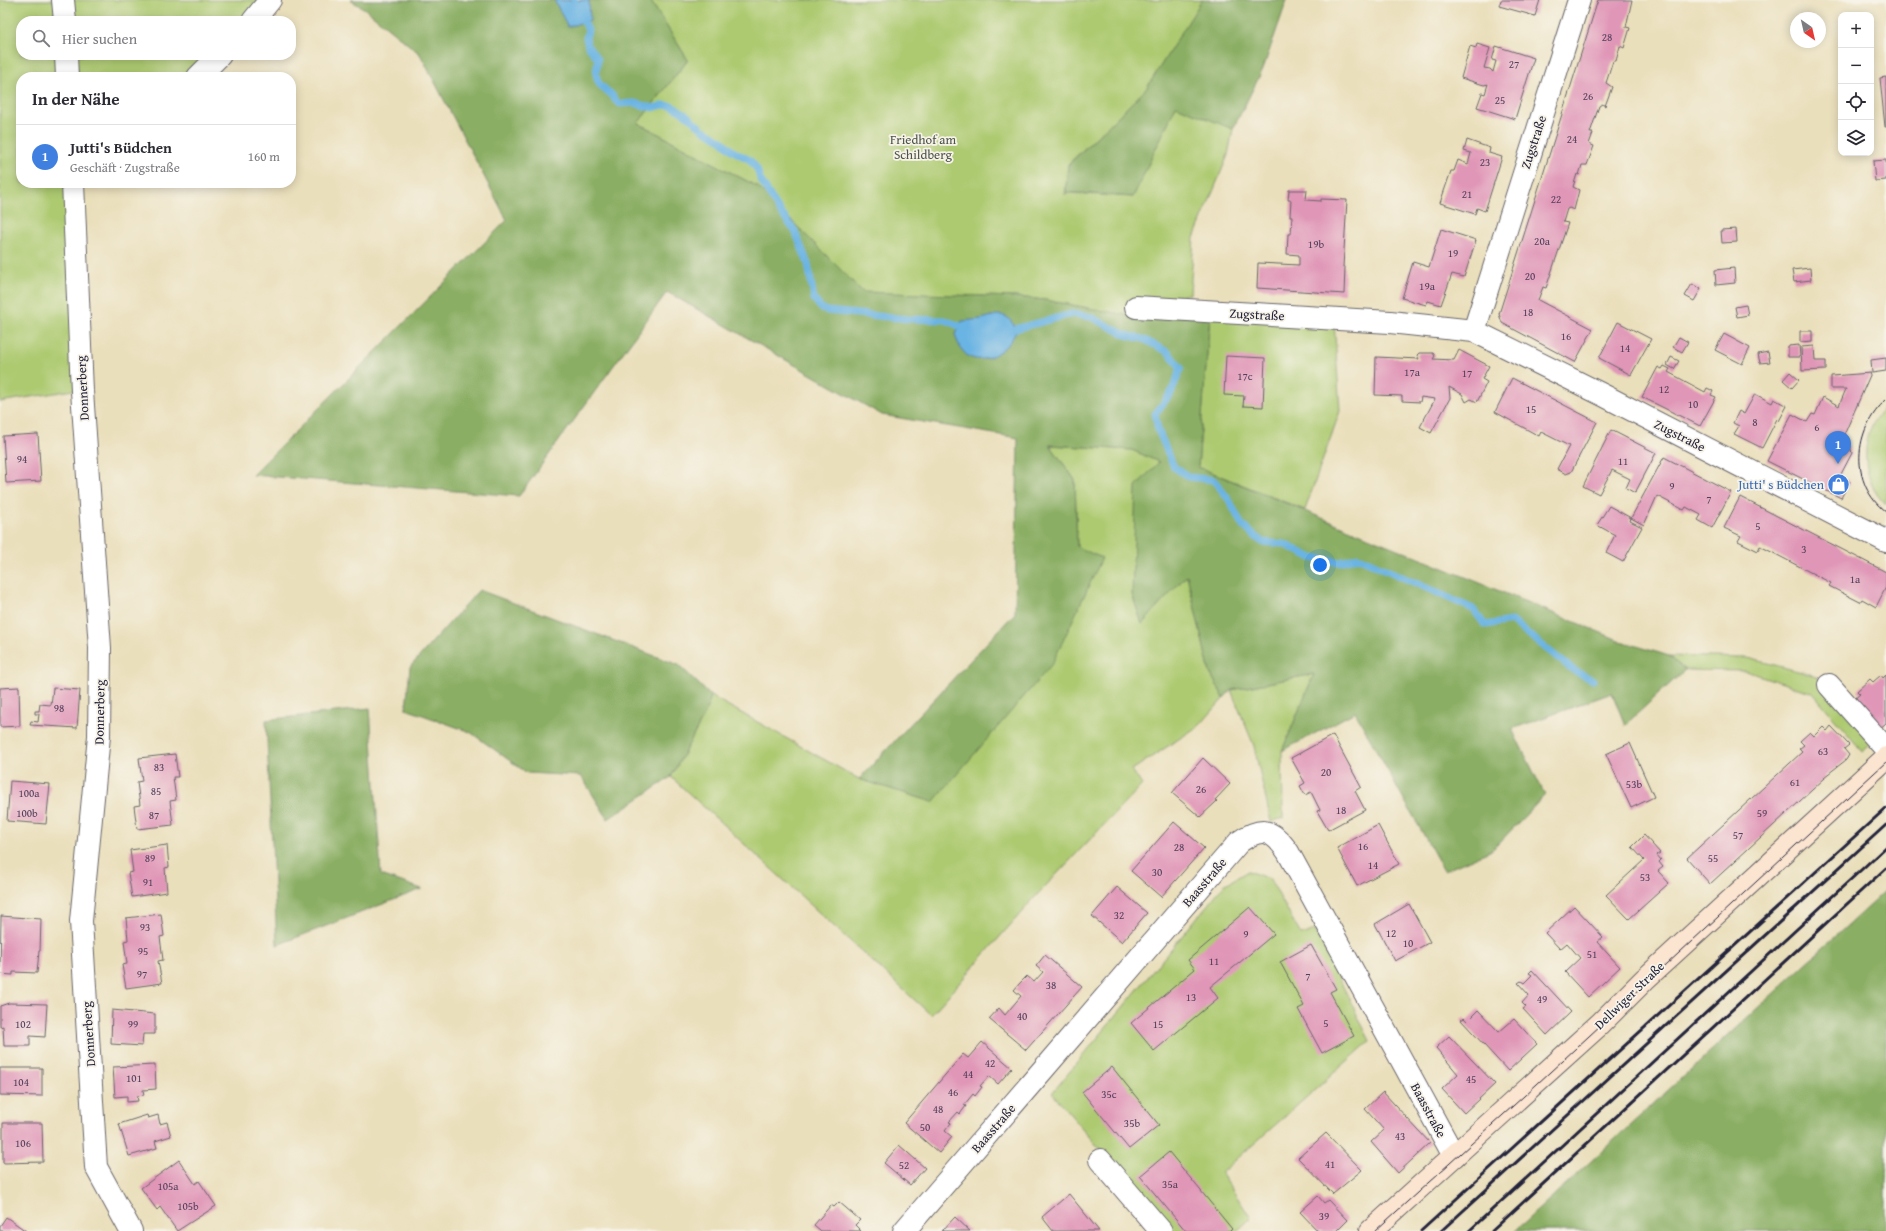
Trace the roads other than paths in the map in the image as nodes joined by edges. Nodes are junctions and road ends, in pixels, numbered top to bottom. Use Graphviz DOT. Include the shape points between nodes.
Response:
graph roads {
  1 [pos="63,0"];
  2 [pos="270,0"];
  3 [pos="1579,0"];
  4 [pos="65,16"];
  5 [pos="257,16"];
  6 [pos="66,60"];
  7 [pos="215,60"];
  8 [pos="67,72"];
  9 [pos="203,72"];
  10 [pos="73,188"];
  11 [pos="1136,306"];
  12 [pos="1474,331"];
  13 [pos="1886,541"];
  14 [pos="1829,685"];
  15 [pos="1886,749"];
  16 [pos="1886,758"];
  17 [pos="1454,1156"];
  18 [pos="1100,1160"];
  19 [pos="131,1231"];
  20 [pos="904,1231"];
  21 [pos="1161,1231"];
  22 [pos="1371,1231"];
  1 -- 4 [label="street"];
  2 -- 5 [label="street"];
  3 -- 12 [label="street, Zugstraße"];
  6 -- 8 [label="street"];
  7 -- 9 [label="street"];
  10 -- 19 [label="street, Donnerberg" via="82,390 100,648 100,736 81,920 96,1167"];
  11 -- 12 [label="street, Zugstraße" via="1390,322"];
  12 -- 13 [label="street, Zugstraße"];
  14 -- 15 [label="street"];
  16 -- 17 [label="main road, Dellwiger Straße"];
  17 -- 20 [label="street, Baasstraße" via="1288,852 1270,832 1259,832 1239,842"];
  17 -- 22 [label="main road, Dellwiger Straße"];
  18 -- 21 [label="street"];
}
